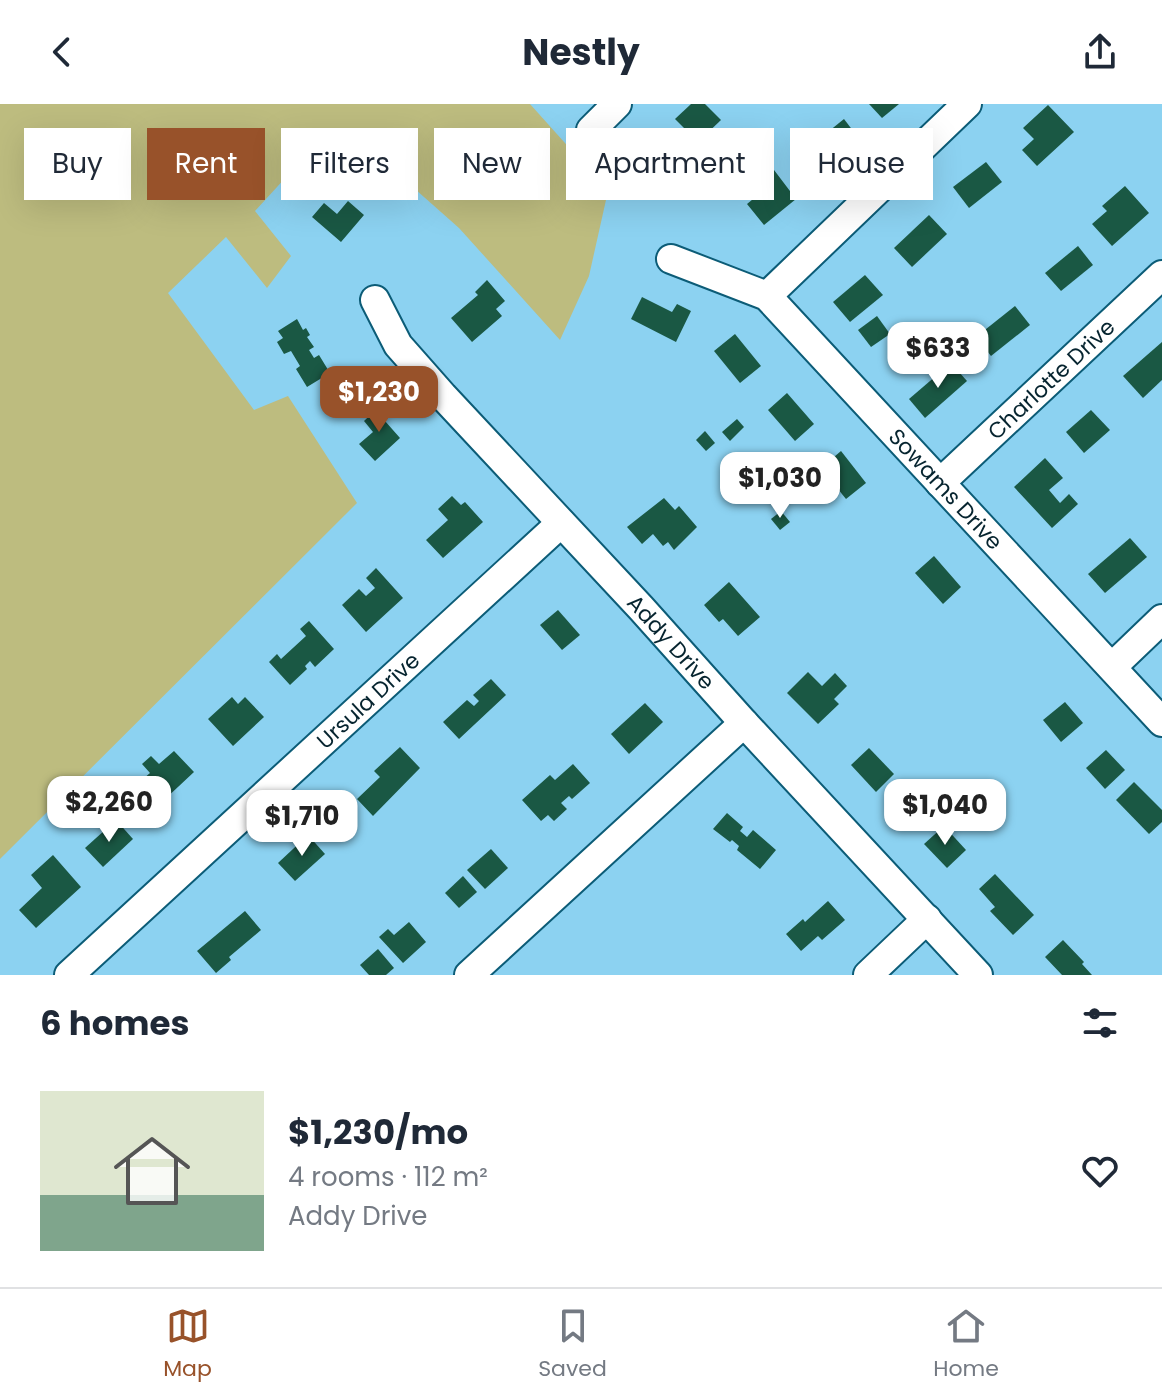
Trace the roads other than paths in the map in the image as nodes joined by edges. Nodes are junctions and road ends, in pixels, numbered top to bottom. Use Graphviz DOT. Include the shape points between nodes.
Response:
graph roads {
  1 [pos="617,104"];
  2 [pos="967,104"];
  3 [pos="593,128"];
  4 [pos="671,259"];
  5 [pos="1162,275"];
  6 [pos="767,296"];
  7 [pos="375,300"];
  8 [pos="940,483"];
  9 [pos="561,523"];
  10 [pos="1162,619"];
  11 [pos="1112,667"];
  12 [pos="1162,722"];
  13 [pos="744,723"];
  14 [pos="927,919"];
  15 [pos="69,975"];
  16 [pos="469,975"];
  17 [pos="868,975"];
  18 [pos="978,975"];
  1 -- 3 [label="street"];
  2 -- 6 [label="street"];
  4 -- 6 [label="street, Sowams Drive"];
  5 -- 8 [label="street, Charlotte Drive"];
  6 -- 8 [label="street, Sowams Drive"];
  7 -- 9 [label="street, Addy Drive" via="398,345"];
  8 -- 11 [label="street, Sowams Drive"];
  9 -- 13 [label="street, Addy Drive"];
  9 -- 15 [label="street, Ursula Drive"];
  10 -- 11 [label="street"];
  11 -- 12 [label="street, Sowams Drive"];
  13 -- 14 [label="street, Addy Drive"];
  13 -- 16 [label="street"];
  14 -- 17 [label="street"];
  14 -- 18 [label="street, Addy Drive"];
}
